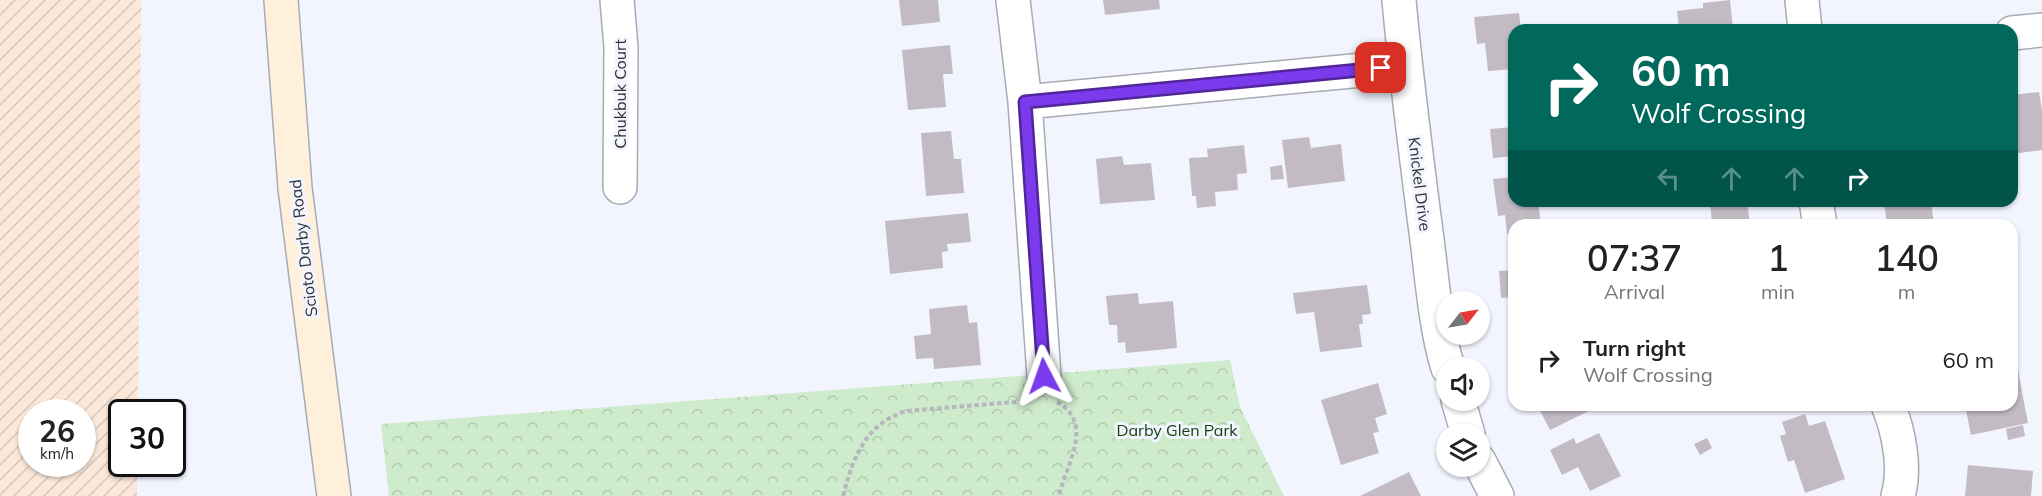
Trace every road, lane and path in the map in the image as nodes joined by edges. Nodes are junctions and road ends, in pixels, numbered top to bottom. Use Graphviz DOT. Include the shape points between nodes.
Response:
graph roads {
  1 [pos="281,0"];
  2 [pos="617,0"];
  3 [pos="1013,0"];
  4 [pos="1400,0"];
  5 [pos="1802,0"];
  6 [pos="1804,24"];
  7 [pos="2042,30"];
  8 [pos="2018,32"];
  9 [pos="1405,66"];
  10 [pos="1025,102"];
  11 [pos="620,187"];
  12 [pos="1445,357"];
  13 [pos="1040,392"];
  14 [pos="1890,411"];
  15 [pos="1487,477"];
  16 [pos="334,496"];
  17 [pos="843,496"];
  18 [pos="1059,496"];
  19 [pos="1497,496"];
  20 [pos="1898,496"];
  1 -- 16 [label="main road, Scioto Darby Road" via="296,188"];
  2 -- 11 [label="street, Chukbuk Court" via="621,47"];
  3 -- 10 [label="street"];
  4 -- 9 [label="street, Knickel Drive"];
  5 -- 6 [label="street"];
  7 -- 8 [label="street"];
  9 -- 10 [label="street"];
  9 -- 12 [label="street, Knickel Drive"];
  10 -- 13 [label="street"];
  13 -- 17 [label="path" via="906,411 887,419 870,432 859,449"];
  13 -- 18 [label="path" via="1066,407 1076,427 1074,454"];
  14 -- 20 [label="street" via="1900,451"];
  15 -- 19 [label="street"];
}
